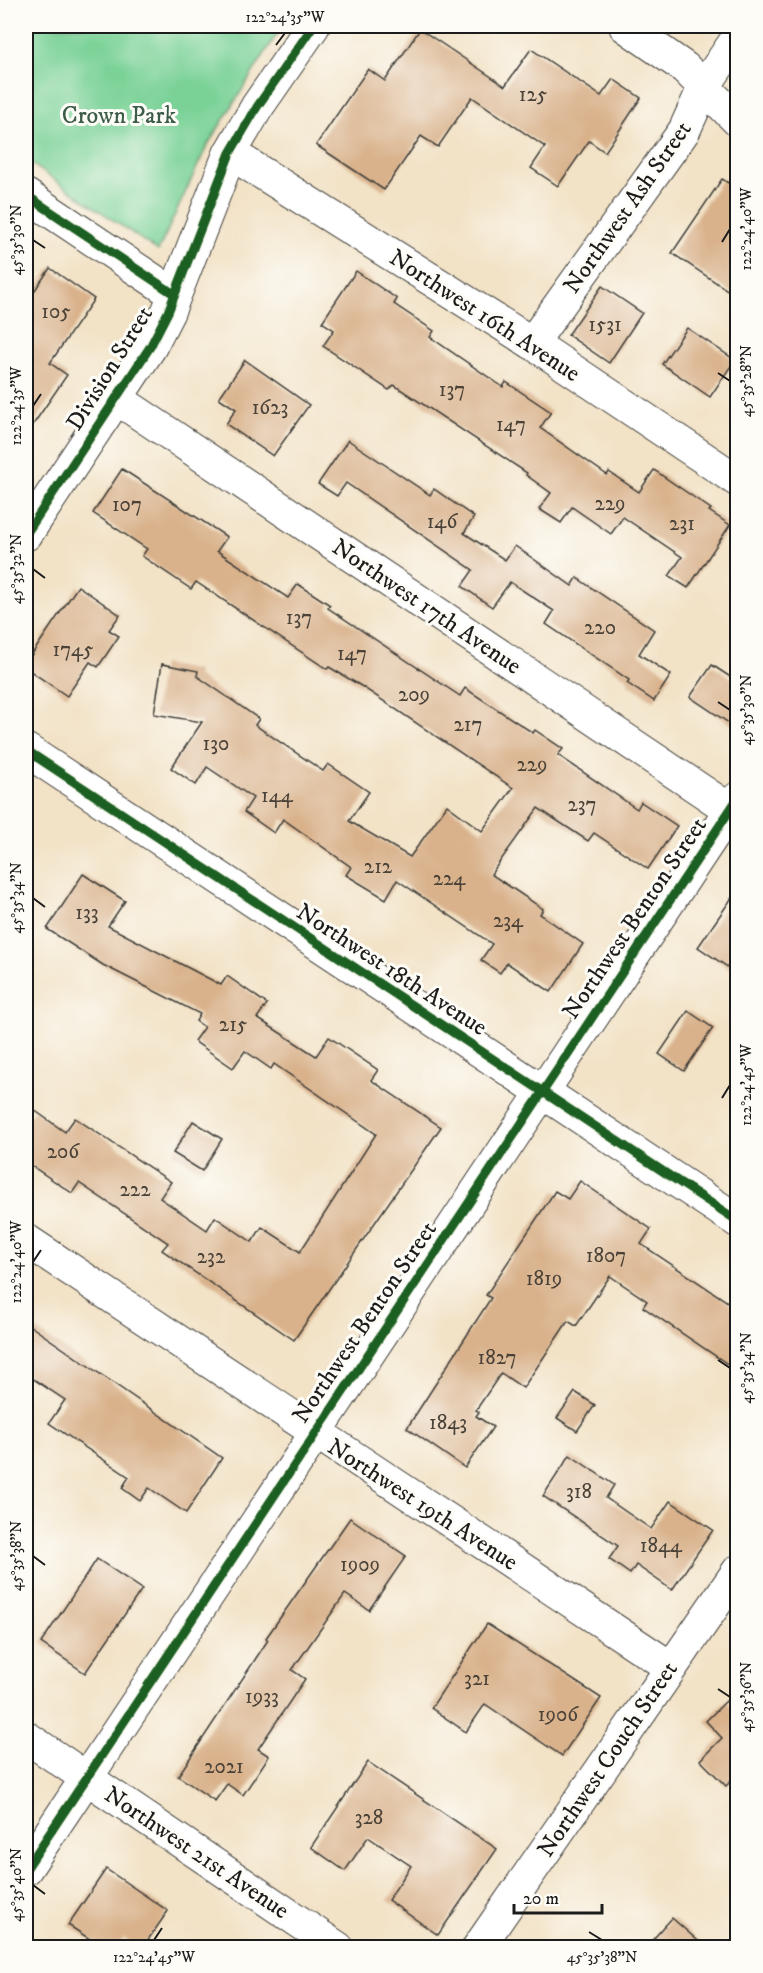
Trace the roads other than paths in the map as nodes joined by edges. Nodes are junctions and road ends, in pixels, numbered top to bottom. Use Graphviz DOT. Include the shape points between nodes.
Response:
graph roads {
  1 [pos="313,26"];
  2 [pos="625,26"];
  3 [pos="738,37"];
  4 [pos="704,87"];
  5 [pos="738,121"];
  6 [pos="230,153"];
  7 [pos="26,195"];
  8 [pos="174,294"];
  9 [pos="532,343"];
  10 [pos="116,398"];
  11 [pos="738,481"];
  12 [pos="26,534"];
  13 [pos="26,750"];
  14 [pos="735,808"];
  15 [pos="542,1091"];
  16 [pos="738,1221"];
  17 [pos="26,1240"];
  18 [pos="314,1432"];
  19 [pos="738,1571"];
  20 [pos="670,1667"];
  21 [pos="26,1737"];
  22 [pos="86,1778"];
  23 [pos="26,1869"];
  24 [pos="338,1947"];
  25 [pos="478,1947"];
  1 -- 6 [label="street, Division Street" via="256,107"];
  2 -- 4 [label="street" via="685,68"];
  3 -- 4 [label="street, Northwest Ash Street"];
  4 -- 5 [label="street"];
  4 -- 9 [label="street, Northwest Ash Street" via="684,131"];
  6 -- 8 [label="street, Division Street"];
  6 -- 9 [label="street, Northwest 16th Avenue"];
  7 -- 8 [label="street"];
  8 -- 10 [label="street, Division Street" via="150,347"];
  9 -- 11 [label="street, Northwest 16th Avenue"];
  10 -- 12 [label="street, Division Street"];
  10 -- 14 [label="street, Northwest 17th Avenue"];
  13 -- 15 [label="street, Northwest 18th Avenue"];
  14 -- 15 [label="street, Northwest Benton Street"];
  15 -- 16 [label="street, Northwest 18th Avenue"];
  15 -- 18 [label="street, Northwest Benton Street"];
  17 -- 18 [label="street, Northwest 19th Avenue"];
  18 -- 20 [label="street, Northwest 19th Avenue"];
  18 -- 22 [label="street, Northwest Benton Street"];
  19 -- 20 [label="street, Northwest Couch Street"];
  20 -- 25 [label="street, Northwest Couch Street"];
  21 -- 22 [label="street, Northwest 21st Avenue"];
  22 -- 23 [label="street, Northwest Benton Street"];
  22 -- 24 [label="street, Northwest 21st Avenue"];
}
